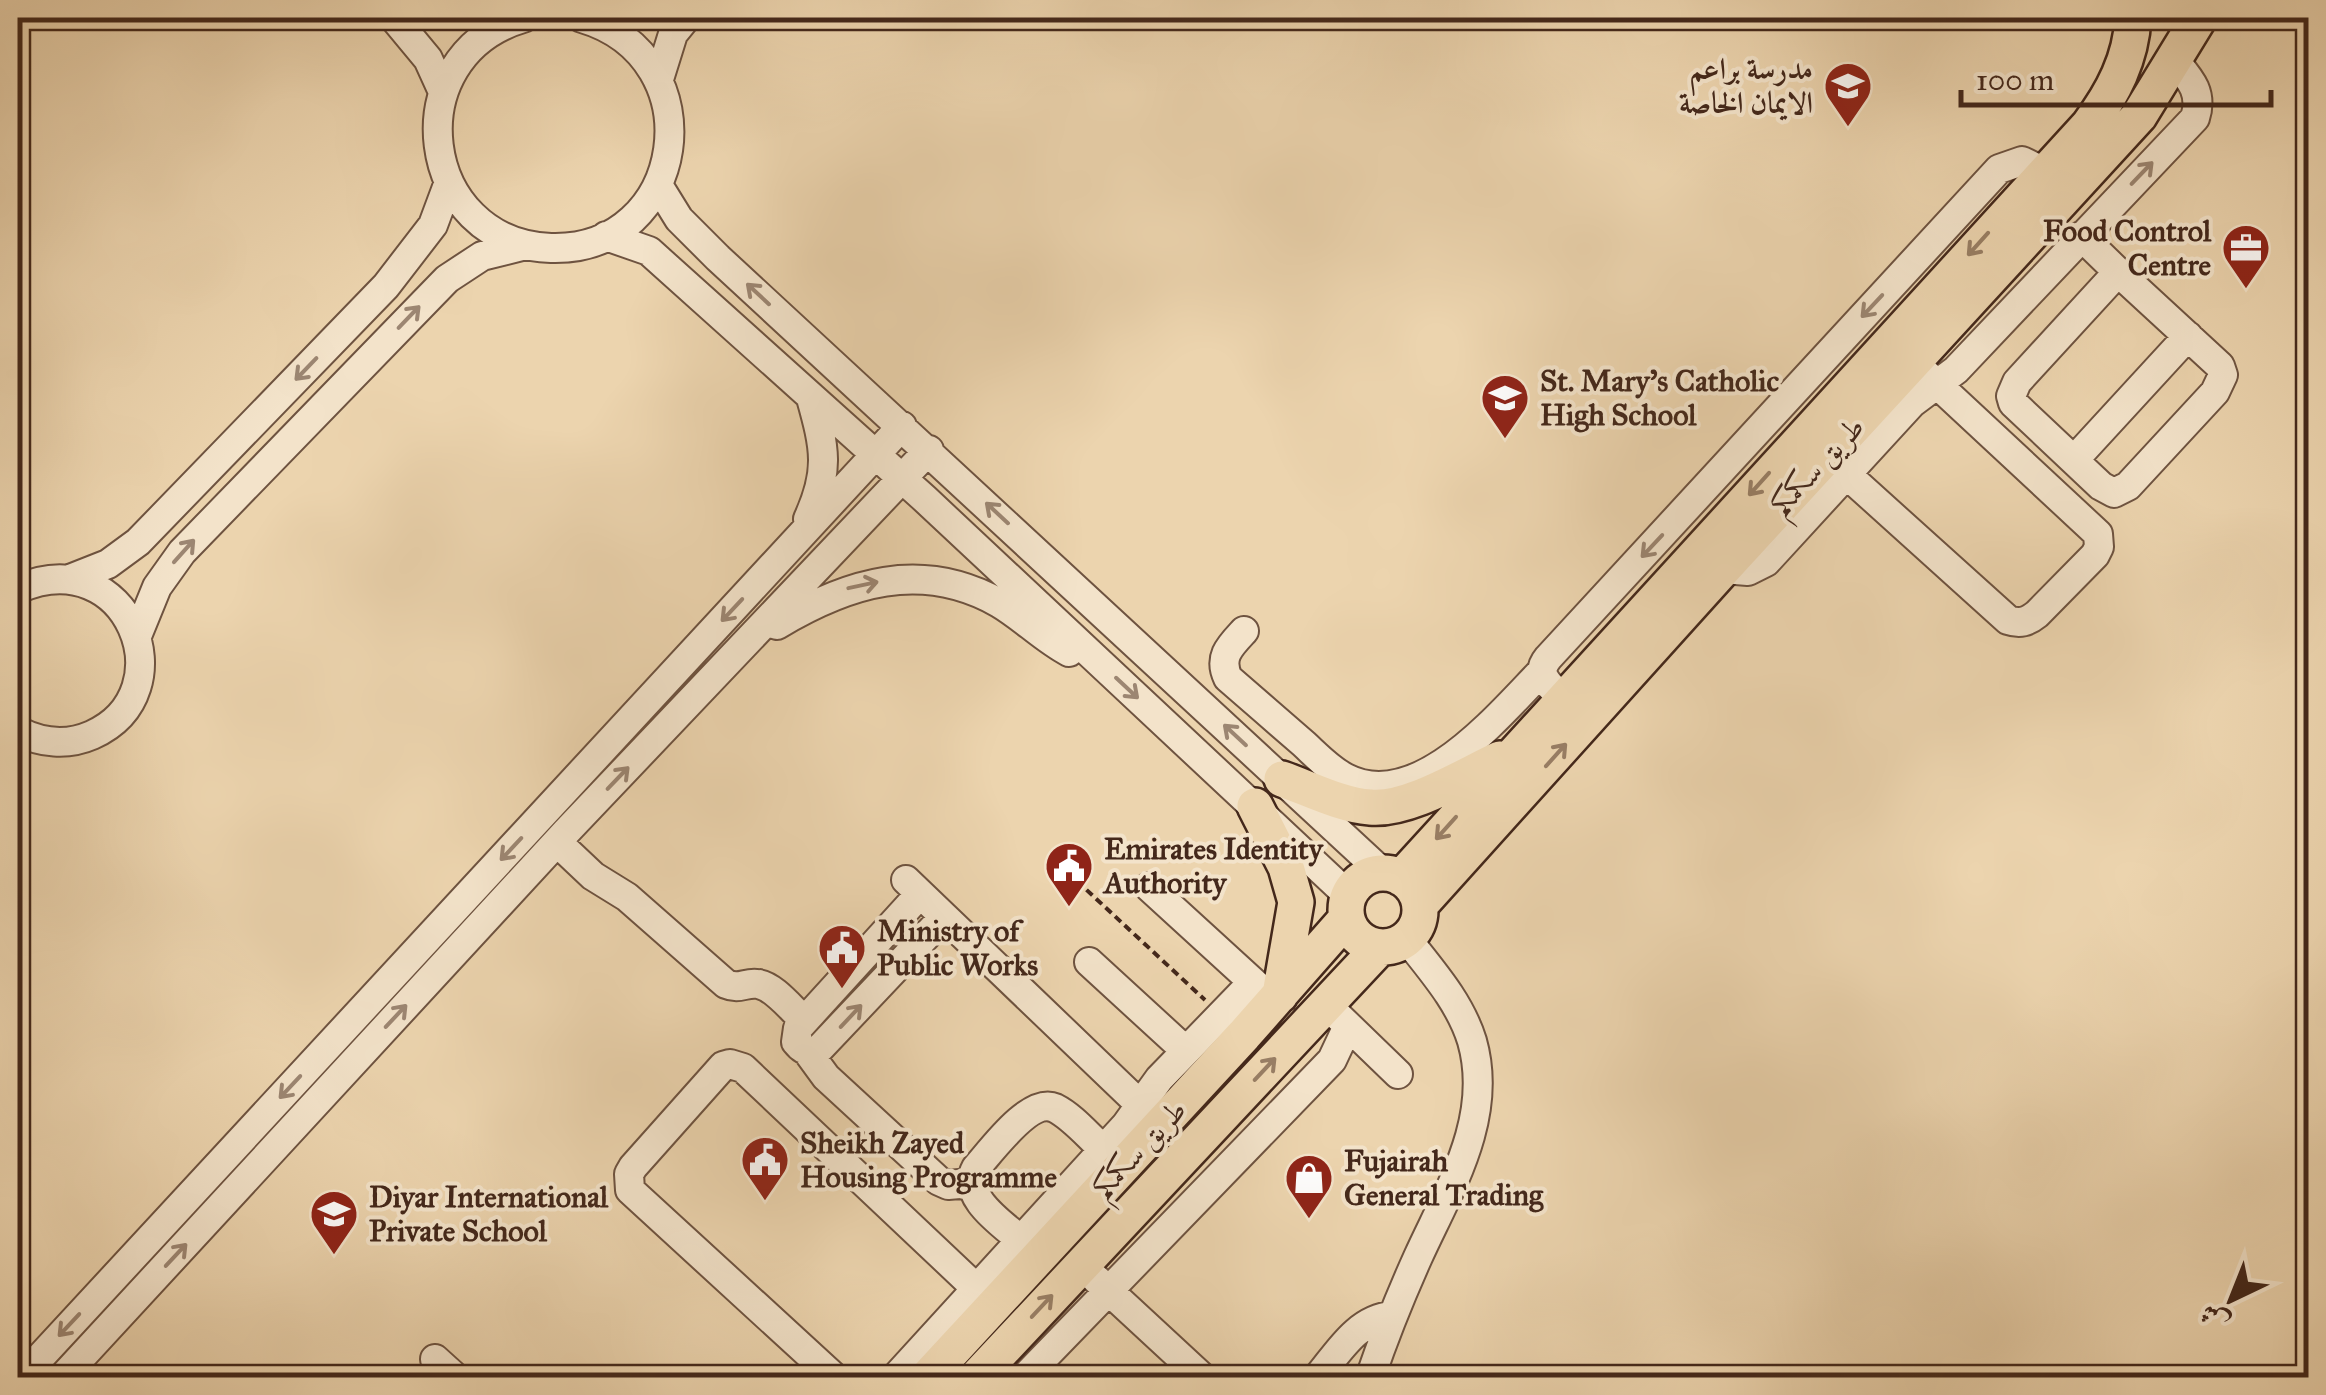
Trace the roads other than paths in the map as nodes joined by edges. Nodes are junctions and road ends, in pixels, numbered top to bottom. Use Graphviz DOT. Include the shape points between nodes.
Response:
graph roads {
  1 [pos="394,18"];
  2 [pos="519,18"];
  3 [pos="686,18"];
  4 [pos="2133,18"];
  5 [pos="600,19"];
  6 [pos="2204,20"];
  7 [pos="2175,61"];
  8 [pos="659,79"];
  9 [pos="443,92"];
  10 [pos="449,182"];
  11 [pos="658,185"];
  12 [pos="606,236"];
  13 [pos="2081,236"];
  14 [pos="526,244"];
  15 [pos="2118,272"];
  16 [pos="2188,336"];
  17 [pos="1925,373"];
  18 [pos="811,398"];
  19 [pos="902,426"];
  20 [pos="929,450"];
  21 [pos="875,456"];
  22 [pos="2074,460"];
  23 [pos="1836,465"];
  24 [pos="902,479"];
  25 [pos="798,539"];
  26 [pos="70,579"];
  27 [pos="18,589"];
  28 [pos="1244,631"];
  29 [pos="136,636"];
  30 [pos="745,644"];
  31 [pos="1096,659"];
  32 [pos="1552,684"];
  33 [pos="18,731"];
  34 [pos="47,742"];
  35 [pos="18,750"];
  36 [pos="1514,752"];
  37 [pos="1282,779"];
  38 [pos="1256,806"];
  39 [pos="562,837"];
  40 [pos="1402,885"];
  41 [pos="1149,887"];
  42 [pos="1348,907"];
  43 [pos="944,917"];
  44 [pos="1394,943"];
  45 [pos="1089,962"];
  46 [pos="1269,993"];
  47 [pos="1337,1015"];
  48 [pos="804,1020"];
  49 [pos="807,1051"];
  50 [pos="1186,1052"];
  51 [pos="1398,1074"];
  52 [pos="1151,1115"];
  53 [pos="1104,1150"];
  54 [pos="971,1183"];
  55 [pos="1022,1241"];
  56 [pos="1080,1264"];
  57 [pos="978,1290"];
  58 [pos="1107,1290"];
  59 [pos="1392,1316"];
  60 [pos="21,1378"];
  61 [pos="62,1378"];
  62 [pos="835,1378"];
  63 [pos="895,1378"];
  64 [pos="927,1378"];
  65 [pos="976,1378"];
  66 [pos="1024,1378"];
  67 [pos="1203,1378"];
  68 [pos="1317,1378"];
  69 [pos="1370,1378"];
  1 -- 9 [label="street" via="428,58"];
  2 -- 9 [label="street" via="472,46"];
  3 -- 8 [label="street"];
  4 -- 32 [label="main road, طريق سكمكم, one-way" via="2117,82 2089,124"];
  5 -- 8 [label="street" via="634,46"];
  6 -- 7 [label="main road, طريق سكمكم"];
  13 -- 7 [label="street, one-way" via="2195,118 2197,90"];
  7 -- 17 [label="main road, طريق سكمكم" via="2140,116"];
  8 -- 11 [label="street" via="670,114 670,151"];
  9 -- 10 [label="street" via="437,138"];
  10 -- 14 [label="street" via="473,215"];
  10 -- 26 [label="street, one-way" via="433,225 372,300 138,542"];
  11 -- 12 [label="street" via="636,215"];
  19 -- 11 [label="street, one-way" via="678,219"];
  12 -- 14 [label="street" via="553,248"];
  12 -- 18 [label="street" via="649,252"];
  13 -- 15 [label="street"];
  13 -- 17 [label="street" via="1956,370"];
  29 -- 14 [label="street, one-way" via="157,587 182,552 426,300 473,262"];
  15 -- 16 [label="street"];
  15 -- 22 [label="street" via="2012,388 2013,403"];
  16 -- 22 [label="street"];
  16 -- 22 [label="street" via="2220,366 2215,392 2122,492 2106,491"];
  17 -- 23 [label="main road, طريق سكمكم"];
  17 -- 23 [label="street" via="2098,534 2095,554 2037,614 2008,620"];
  18 -- 21 [label="street"];
  18 -- 25 [label="street" via="824,442 824,471"];
  19 -- 20 [label="street"];
  19 -- 21 [label="street"];
  20 -- 24 [label="street"];
  37 -- 20 [label="street, one-way"];
  21 -- 24 [label="street"];
  21 -- 25 [label="street"];
  40 -- 23 [label="main road, طريق سكمكم, one-way"];
  24 -- 30 [label="street"];
  24 -- 31 [label="street"];
  25 -- 60 [label="street, one-way"];
  26 -- 27 [label="street"];
  26 -- 29 [label="street" via="104,592"];
  28 -- 32 [label="street" via="1226,652 1228,678 1335,772 1373,786 1413,779"];
  29 -- 34 [label="street" via="140,672 115,720 84,738"];
  30 -- 31 [label="street, one-way" via="846,589 910,580 977,592 1066,651"];
  39 -- 30 [label="street, one-way"];
  31 -- 38 [label="street, one-way"];
  32 -- 36 [label="main road, طريق سكمكم"];
  33 -- 34 [label="street"];
  34 -- 35 [label="street"];
  36 -- 37 [label="main road" via="1381,808"];
  36 -- 40 [label="main road, طريق سكمكم, one-way"];
  37 -- 40 [label="street"];
  38 -- 42 [label="street"];
  38 -- 46 [label="main road" via="1296,902"];
  39 -- 48 [label="street" via="601,882 726,984 767,987"];
  61 -- 39 [label="street, one-way"];
  40 -- 42 [label="main road" via="1365,878"];
  40 -- 44 [label="main road" via="1418,924"];
  41 -- 46 [label="street"];
  42 -- 44 [label="main road" via="1355,935"];
  42 -- 46 [label="main road, طريق سكمكم"];
  43 -- 48 [label="street" via="913,887"];
  49 -- 43 [label="street, one-way" via="820,1048"];
  43 -- 52 [label="street"];
  44 -- 47 [label="main road, طريق سكمكم"];
  44 -- 59 [label="street" via="1447,991 1464,1020 1478,1096 1466,1150"];
  45 -- 50 [label="street"];
  46 -- 50 [label="street" via="1221,1015"];
  46 -- 52 [label="main road, طريق سكمكم"];
  47 -- 51 [label="street"];
  56 -- 47 [label="main road, طريق سكمكم, one-way"];
  47 -- 58 [label="street" via="1338,1052"];
  48 -- 49 [label="street" via="796,1042"];
  49 -- 54 [label="street" via="939,1181"];
  50 -- 52 [label="street" via="1153,1086"];
  52 -- 53 [label="street"];
  52 -- 64 [label="main road, طريق سكمكم"];
  53 -- 54 [label="street" via="1056,1109 1036,1107 976,1168"];
  53 -- 55 [label="street"];
  54 -- 55 [label="street"];
  55 -- 57 [label="street"];
  56 -- 58 [label="street"];
  65 -- 56 [label="main road, طريق سكمكم, one-way"];
  57 -- 62 [label="street" via="744,1068 723,1066 633,1167 630,1190"];
  57 -- 63 [label="street"];
  58 -- 66 [label="street"];
  58 -- 67 [label="street"];
  59 -- 68 [label="street" via="1361,1327"];
  59 -- 69 [label="street"];
}
